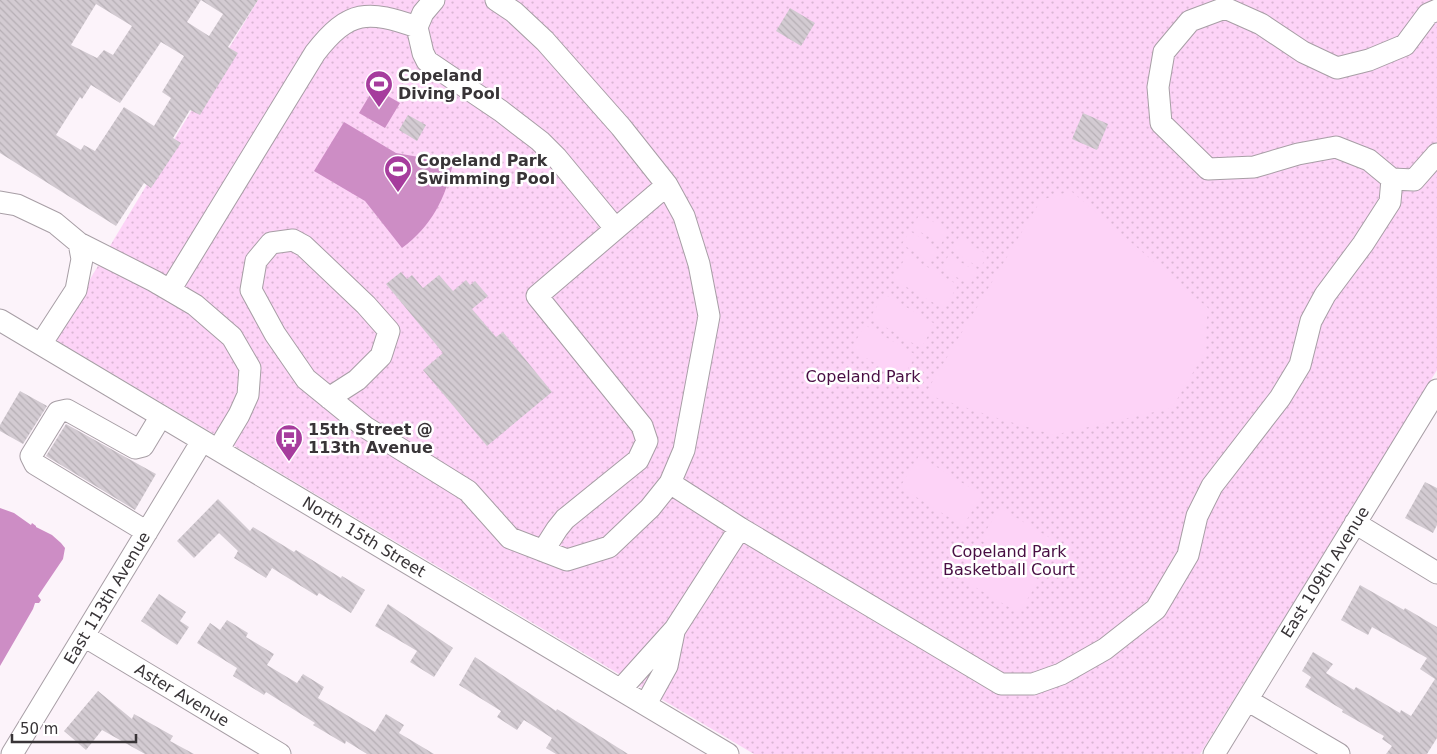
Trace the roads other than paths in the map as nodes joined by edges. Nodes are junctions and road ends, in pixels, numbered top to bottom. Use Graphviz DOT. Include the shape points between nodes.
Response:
graph roads {
  1 [pos="434,0"];
  2 [pos="496,0"];
  3 [pos="1437,10"];
  4 [pos="418,27"];
  5 [pos="1437,154"];
  6 [pos="1392,179"];
  7 [pos="667,185"];
  8 [pos="0,202"];
  9 [pos="615,228"];
  10 [pos="80,243"];
  11 [pos="170,290"];
  12 [pos="0,320"];
  13 [pos="41,344"];
  14 [pos="1437,390"];
  15 [pos="329,398"];
  16 [pos="162,416"];
  17 [pos="210,446"];
  18 [pos="670,483"];
  19 [pos="1356,523"];
  20 [pos="740,528"];
  21 [pos="147,532"];
  22 [pos="543,551"];
  23 [pos="1437,573"];
  24 [pos="674,629"];
  25 [pos="84,636"];
  26 [pos="621,689"];
  27 [pos="1247,700"];
  28 [pos="646,704"];
  29 [pos="12,754"];
  30 [pos="280,754"];
  31 [pos="728,754"];
  32 [pos="1214,754"];
  33 [pos="1339,754"];
  1 -- 4 [label="street" via="423,13"];
  2 -- 7 [label="street" via="545,41"];
  3 -- 6 [label="street" via="1428,14 1405,45 1369,60 1337,68 1303,52 1261,24 1225,8 1190,21 1164,52 1158,87 1161,123 1208,169 1254,167 1336,147 1369,160"];
  4 -- 9 [label="street" via="427,61 540,141"];
  4 -- 11 [label="street" via="385,17 358,17 340,26 325,40"];
  5 -- 6 [label="street" via="1414,180"];
  6 -- 20 [label="street" via="1390,202 1325,295 1312,321 1300,365 1280,398 1212,486 1197,516 1188,555 1156,609 1105,649 1061,674 1033,684 1001,684"];
  7 -- 9 [label="street"];
  7 -- 18 [label="street" via="684,216 700,264 709,316 684,450"];
  8 -- 10 [label="street, East 113th Avenue" via="55,223"];
  9 -- 22 [label="street" via="537,296 642,426 646,441 638,460 565,519"];
  10 -- 11 [label="street, East 113th Avenue"];
  10 -- 13 [label="street" via="82,259 76,290"];
  11 -- 17 [label="street, East 113th Avenue" via="195,305 232,337 250,368 248,396 239,415"];
  12 -- 13 [label="street, North 15th Street"];
  13 -- 16 [label="street, North 15th Street"];
  14 -- 19 [label="street, East 109th Avenue"];
  15 -- 15 [label="street" via="357,380 381,356 389,331 304,246 293,240 271,244 256,261 251,290 275,334 306,379"];
  15 -- 22 [label="street" via="365,427 468,491 510,538"];
  16 -- 17 [label="street, North 15th Street"];
  16 -- 21 [label="street" via="143,446 135,448 67,410 58,412 31,456 35,464"];
  17 -- 21 [label="street, East 113th Avenue"];
  17 -- 26 [label="street, North 15th Street"];
  18 -- 20 [label="street"];
  18 -- 22 [label="street" via="650,508 610,547 567,560"];
  19 -- 23 [label="street"];
  19 -- 27 [label="street, East 109th Avenue"];
  20 -- 24 [label="street"];
  21 -- 25 [label="street, East 113th Avenue"];
  24 -- 26 [label="street"];
  24 -- 28 [label="street" via="667,666"];
  25 -- 29 [label="street, East 113th Avenue"];
  25 -- 30 [label="street, Aster Avenue"];
  26 -- 28 [label="street, North 15th Street"];
  27 -- 32 [label="street, East 109th Avenue"];
  27 -- 33 [label="street"];
  28 -- 31 [label="street, North 15th Street"];
}
